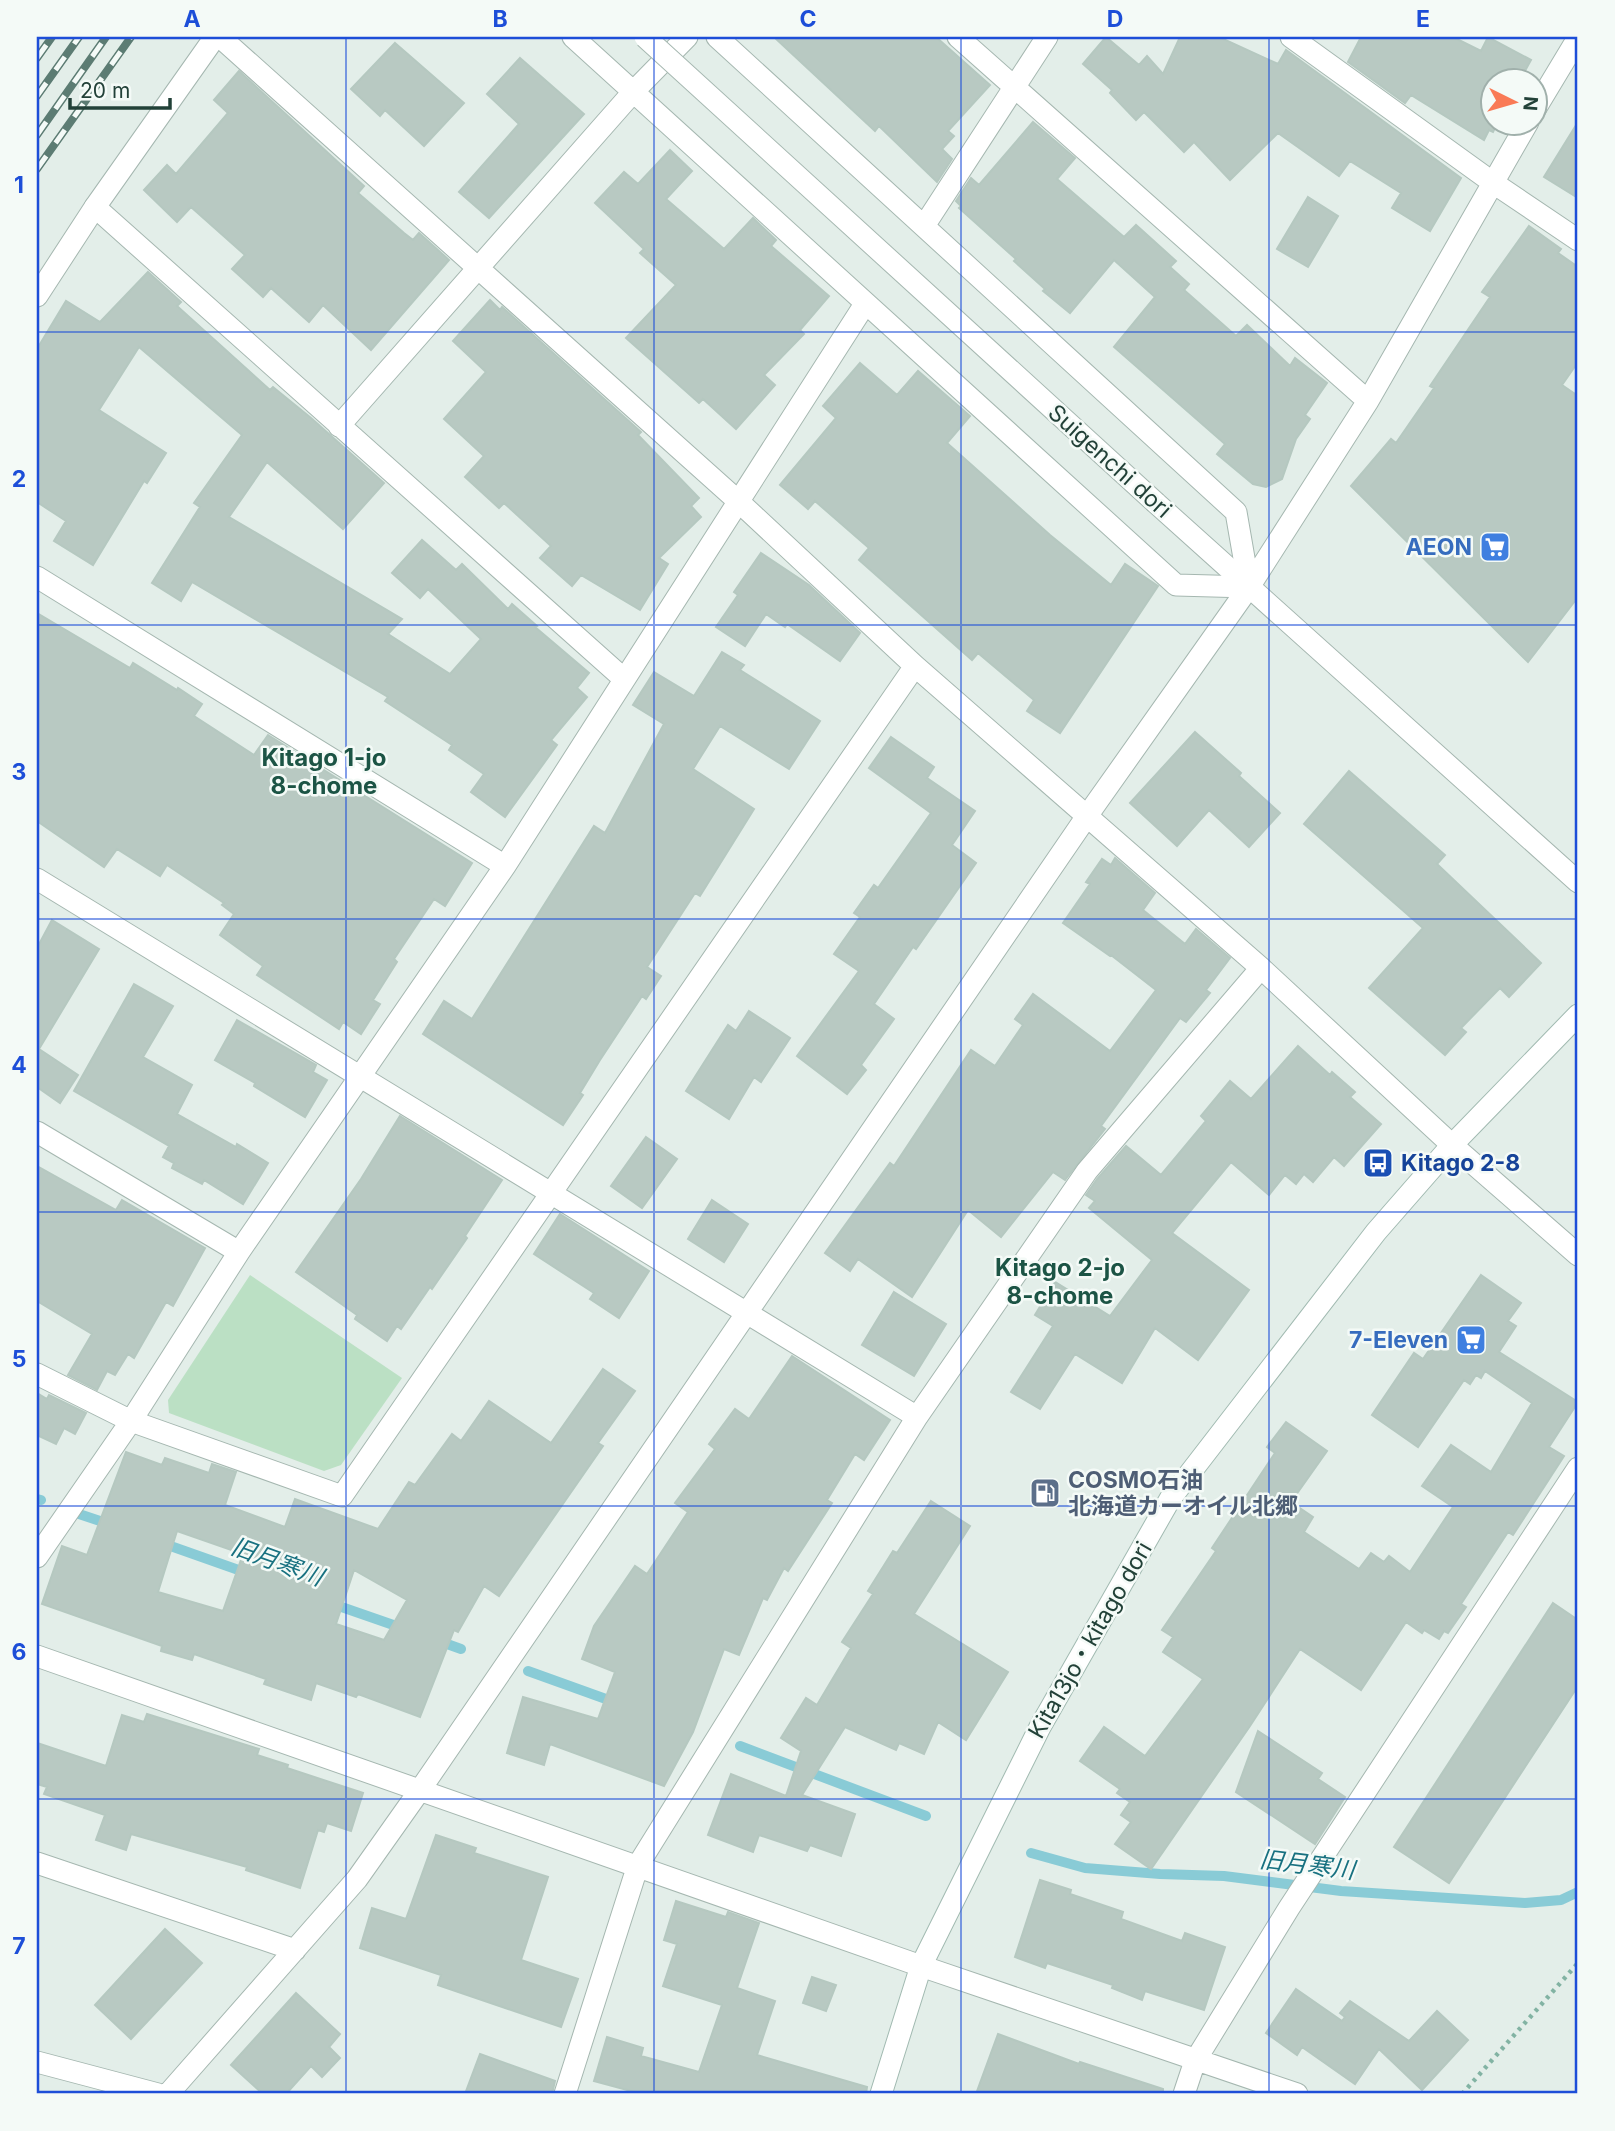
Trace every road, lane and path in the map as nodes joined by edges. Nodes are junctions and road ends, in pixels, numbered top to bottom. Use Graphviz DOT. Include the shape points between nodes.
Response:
graph roads {
  1 [pos="218,37"];
  2 [pos="573,37"];
  3 [pos="645,37"];
  4 [pos="687,37"];
  5 [pos="717,37"];
  6 [pos="958,37"];
  7 [pos="1047,37"];
  8 [pos="1291,37"];
  9 [pos="1578,38"];
  10 [pos="1312,43"];
  11 [pos="1014,87"];
  12 [pos="1548,89"];
  13 [pos="634,91"];
  14 [pos="1520,136"];
  15 [pos="1492,182"];
  16 [pos="94,206"];
  17 [pos="924,226"];
  18 [pos="1578,240"];
  19 [pos="479,269"];
  20 [pos="37,296"];
  21 [pos="865,304"];
  22 [pos="1368,401"];
  23 [pos="339,426"];
  24 [pos="737,501"];
  25 [pos="37,577"];
  26 [pos="1249,587"];
  27 [pos="915,666"];
  28 [pos="624,679"];
  29 [pos="1087,816"];
  30 [pos="505,866"];
  31 [pos="37,880"];
  32 [pos="1578,882"];
  33 [pos="1261,968"];
  34 [pos="1578,1015"];
  35 [pos="361,1078"];
  36 [pos="37,1132"];
  37 [pos="1452,1145"];
  38 [pos="551,1194"];
  39 [pos="239,1252"];
  40 [pos="1578,1255"];
  41 [pos="746,1315"];
  42 [pos="37,1374"];
  43 [pos="917,1417"];
  44 [pos="131,1420"];
  45 [pos="1578,1468"];
  46 [pos="37,1557"];
  47 [pos="37,1656"];
  48 [pos="420,1790"];
  49 [pos="37,1863"];
  50 [pos="638,1865"];
  51 [pos="295,1951"];
  52 [pos="1578,1963"];
  53 [pos="921,1966"];
  54 [pos="1195,2060"];
  55 [pos="37,2062"];
  56 [pos="158,2094"];
  57 [pos="168,2094"];
  58 [pos="565,2094"];
  59 [pos="881,2094"];
  60 [pos="1184,2094"];
  61 [pos="1297,2094"];
  62 [pos="1462,2094"];
  1 -- 16 [label="street"];
  1 -- 19 [label="street"];
  2 -- 13 [label="street"];
  3 -- 26 [label="street, Suigenchi dori, bridge"];
  4 -- 13 [label="street"];
  5 -- 17 [label="street"];
  6 -- 11 [label="street"];
  7 -- 11 [label="street"];
  8 -- 10 [label="street"];
  9 -- 12 [label="street"];
  10 -- 15 [label="street"];
  11 -- 17 [label="street"];
  11 -- 22 [label="street"];
  13 -- 19 [label="street"];
  13 -- 21 [label="street"];
  14 -- 15 [label="street"];
  15 -- 18 [label="street"];
  15 -- 22 [label="street"];
  16 -- 20 [label="street"];
  16 -- 23 [label="street"];
  17 -- 26 [label="street" via="1236,512"];
  19 -- 23 [label="street"];
  19 -- 24 [label="street"];
  21 -- 24 [label="street"];
  21 -- 26 [label="street" via="1176,585"];
  22 -- 26 [label="street"];
  23 -- 28 [label="street"];
  24 -- 27 [label="street"];
  24 -- 28 [label="street"];
  25 -- 30 [label="street"];
  26 -- 29 [label="street"];
  26 -- 32 [label="street, Suigenchi dori"];
  27 -- 29 [label="street"];
  27 -- 38 [label="street"];
  28 -- 30 [label="street"];
  29 -- 33 [label="street"];
  29 -- 41 [label="street"];
  30 -- 35 [label="street"];
  31 -- 35 [label="street"];
  33 -- 37 [label="street"];
  33 -- 43 [label="street" via="1087,1171"];
  34 -- 37 [label="street, Kita13jo・kitago dori"];
  35 -- 38 [label="street"];
  35 -- 39 [label="street"];
  36 -- 39 [label="street"];
  37 -- 40 [label="street"];
  37 -- 53 [label="street, Kita13jo・kitago dori" via="1376,1232 1170,1499 1040,1727"];
  38 -- 41 [label="street"];
  38 -- 44 [label="street" via="342,1496"];
  39 -- 44 [label="street"];
  41 -- 43 [label="street"];
  41 -- 48 [label="street"];
  42 -- 44 [label="street"];
  43 -- 50 [label="street"];
  44 -- 46 [label="street"];
  45 -- 54 [label="street" via="1289,1908"];
  47 -- 48 [label="street"];
  48 -- 50 [label="street"];
  48 -- 51 [label="street" via="356,1879"];
  49 -- 51 [label="street"];
  50 -- 53 [label="street"];
  50 -- 58 [label="street"];
  51 -- 57 [label="street"];
  52 -- 62 [label="path"];
  53 -- 54 [label="street"];
  53 -- 59 [label="street, Kita13jo・kitago dori"];
  54 -- 60 [label="street"];
  54 -- 61 [label="street"];
  55 -- 56 [label="street"];
}
